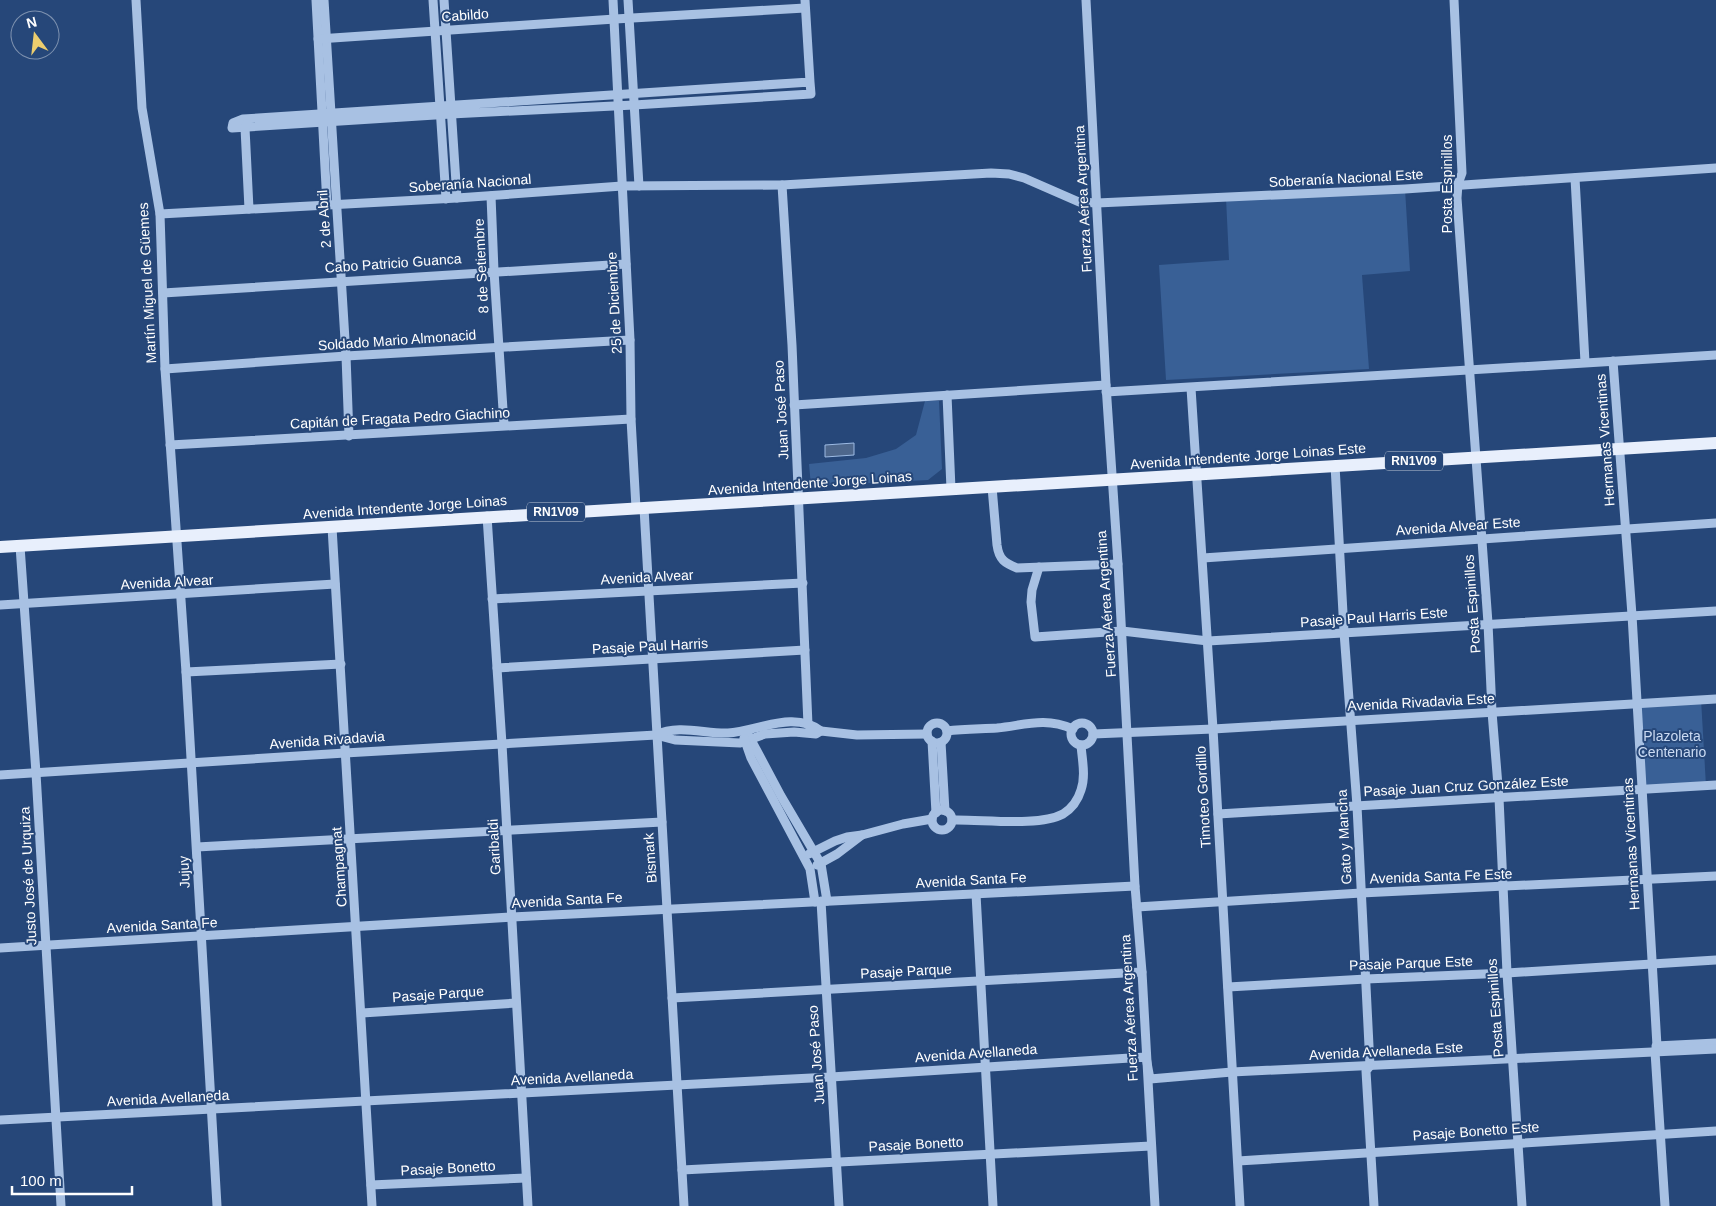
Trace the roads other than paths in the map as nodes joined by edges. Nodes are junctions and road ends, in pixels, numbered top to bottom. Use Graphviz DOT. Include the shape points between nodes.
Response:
graph roads {
  1 [pos="136,0"];
  2 [pos="316,0"];
  3 [pos="324,0"];
  4 [pos="433,0"];
  5 [pos="444,0"];
  6 [pos="613,0"];
  7 [pos="628,0"];
  8 [pos="1086,0"];
  9 [pos="1454,0"];
  10 [pos="805,4"];
  11 [pos="615,19"];
  12 [pos="629,19"];
  13 [pos="435,31"];
  14 [pos="446,31"];
  15 [pos="322,39"];
  16 [pos="810,82"];
  17 [pos="634,93"];
  18 [pos="618,95"];
  19 [pos="634,105"];
  20 [pos="618,106"];
  21 [pos="451,110"];
  22 [pos="440,111"];
  23 [pos="327,118"];
  24 [pos="1716,168"];
  25 [pos="1574,178"];
  26 [pos="1458,184"];
  27 [pos="782,185"];
  28 [pos="622,186"];
  29 [pos="639,186"];
  30 [pos="491,196"];
  31 [pos="446,198"];
  32 [pos="456,198"];
  33 [pos="1097,203"];
  34 [pos="332,205"];
  35 [pos="248,209"];
  36 [pos="160,214"];
  37 [pos="626,264"];
  38 [pos="494,271"];
  39 [pos="342,280"];
  40 [pos="162,293"];
  41 [pos="630,340"];
  42 [pos="499,347"];
  43 [pos="1716,355"];
  44 [pos="346,356"];
  45 [pos="1613,361"];
  46 [pos="1585,362"];
  47 [pos="165,369"];
  48 [pos="1471,370"];
  49 [pos="1106,388"];
  50 [pos="1191,388"];
  51 [pos="947,395"];
  52 [pos="794,405"];
  53 [pos="631,419"];
  54 [pos="504,425"];
  55 [pos="349,436"];
  56 [pos="1716,443"];
  57 [pos="170,445"];
  58 [pos="1620,450"];
  59 [pos="1476,458"];
  60 [pos="1335,465"];
  61 [pos="1197,474"];
  62 [pos="1112,480"];
  63 [pos="992,487"];
  64 [pos="951,489"];
  65 [pos="799,500"];
  66 [pos="640,508"];
  67 [pos="487,516"];
  68 [pos="1716,523"];
  69 [pos="332,526"];
  70 [pos="1626,529"];
  71 [pos="178,536"];
  72 [pos="1482,538"];
  73 [pos="20,546"];
  74 [pos="0,547"];
  75 [pos="1340,548"];
  76 [pos="1202,558"];
  77 [pos="1118,564"];
  78 [pos="1039,568"];
  79 [pos="803,583"];
  80 [pos="335,584"];
  81 [pos="648,591"];
  82 [pos="181,595"];
  83 [pos="492,598"];
  84 [pos="24,604"];
  85 [pos="0,605"];
  86 [pos="1716,611"];
  87 [pos="1632,615"];
  88 [pos="1488,623"];
  89 [pos="1122,630"];
  90 [pos="1344,632"];
  91 [pos="1208,641"];
  92 [pos="805,650"];
  93 [pos="652,660"];
  94 [pos="341,664"];
  95 [pos="497,668"];
  96 [pos="186,672"];
  97 [pos="1716,699"];
  98 [pos="1637,703"];
  99 [pos="1492,712"];
  100 [pos="1350,720"];
  101 [pos="808,725"];
  102 [pos="1073,729"];
  103 [pos="1213,729"];
  104 [pos="744,730"];
  105 [pos="821,731"];
  106 [pos="947,731"];
  107 [pos="1128,733"];
  108 [pos="1093,734"];
  109 [pos="656,735"];
  110 [pos="929,738"];
  111 [pos="748,741"];
  112 [pos="941,742"];
  113 [pos="502,744"];
  114 [pos="1081,744"];
  115 [pos="345,753"];
  116 [pos="192,763"];
  117 [pos="36,773"];
  118 [pos="0,775"];
  119 [pos="1716,785"];
  120 [pos="1642,790"];
  121 [pos="1499,798"];
  122 [pos="1357,806"];
  123 [pos="946,811"];
  124 [pos="1218,814"];
  125 [pos="934,816"];
  126 [pos="952,820"];
  127 [pos="662,822"];
  128 [pos="507,829"];
  129 [pos="862,835"];
  130 [pos="350,838"];
  131 [pos="197,847"];
  132 [pos="814,852"];
  133 [pos="804,856"];
  134 [pos="821,864"];
  135 [pos="810,868"];
  136 [pos="1716,876"];
  137 [pos="1646,880"];
  138 [pos="1135,886"];
  139 [pos="1503,887"];
  140 [pos="1361,893"];
  141 [pos="976,894"];
  142 [pos="821,901"];
  143 [pos="1222,901"];
  144 [pos="1137,907"];
  145 [pos="667,909"];
  146 [pos="512,917"];
  147 [pos="357,926"];
  148 [pos="202,936"];
  149 [pos="45,946"];
  150 [pos="0,948"];
  151 [pos="1716,960"];
  152 [pos="1652,963"];
  153 [pos="1142,972"];
  154 [pos="1507,973"];
  155 [pos="1366,979"];
  156 [pos="980,980"];
  157 [pos="1228,987"];
  158 [pos="826,989"];
  159 [pos="672,998"];
  160 [pos="516,1004"];
  161 [pos="362,1013"];
  162 [pos="1716,1043"];
  163 [pos="1656,1049"];
  164 [pos="1716,1049"];
  165 [pos="1146,1057"];
  166 [pos="1512,1059"];
  167 [pos="985,1066"];
  168 [pos="1370,1066"];
  169 [pos="1232,1072"];
  170 [pos="832,1077"];
  171 [pos="677,1085"];
  172 [pos="521,1093"];
  173 [pos="367,1100"];
  174 [pos="212,1109"];
  175 [pos="56,1117"];
  176 [pos="0,1120"];
  177 [pos="1716,1131"];
  178 [pos="1661,1134"];
  179 [pos="1518,1142"];
  180 [pos="1151,1146"];
  181 [pos="1370,1152"];
  182 [pos="990,1154"];
  183 [pos="1238,1161"];
  184 [pos="836,1163"];
  185 [pos="682,1170"];
  186 [pos="526,1178"];
  187 [pos="371,1185"];
  188 [pos="61,1206"];
  189 [pos="217,1206"];
  190 [pos="372,1206"];
  191 [pos="528,1206"];
  192 [pos="684,1206"];
  193 [pos="839,1206"];
  194 [pos="993,1206"];
  195 [pos="1155,1206"];
  196 [pos="1240,1206"];
  197 [pos="1374,1206"];
  198 [pos="1522,1206"];
  199 [pos="1665,1206"];
  1 -- 36 [label="street, Martín Miguel de Güemes" via="142,108"];
  2 -- 15 [label="street, 2 de Abril"];
  3 -- 15 [label="street, 2 de Abril"];
  4 -- 13 [label="street"];
  5 -- 14 [label="street"];
  6 -- 11 [label="street, 25 de Diciembre"];
  7 -- 12 [label="street"];
  8 -- 33 [label="street, Fuerza Aérea Argentina"];
  9 -- 26 [label="street, Posta Espinillos" via="1462,173"];
  10 -- 12 [label="street, Cabildo"];
  10 -- 16 [label="street"];
  11 -- 12 [label="street, Cabildo"];
  11 -- 14 [label="street, Cabildo"];
  11 -- 18 [label="street, 25 de Diciembre"];
  12 -- 17 [label="street"];
  13 -- 14 [label="street, Cabildo"];
  13 -- 15 [label="street, Cabildo"];
  13 -- 22 [label="street"];
  14 -- 21 [label="street"];
  15 -- 23 [label="street, 2 de Abril"];
  16 -- 17 [label="street"];
  16 -- 19 [label="street" via="811,94"];
  17 -- 18 [label="street"];
  17 -- 19 [label="street"];
  18 -- 20 [label="street, 25 de Diciembre"];
  18 -- 21 [label="street"];
  19 -- 20 [label="street"];
  19 -- 29 [label="street"];
  20 -- 21 [label="street"];
  20 -- 28 [label="street, 25 de Diciembre"];
  21 -- 22 [label="street"];
  21 -- 32 [label="street"];
  22 -- 23 [label="street"];
  22 -- 31 [label="street"];
  23 -- 34 [label="street, 2 de Abril"];
  23 -- 35 [label="street" via="247,123"];
  24 -- 25 [label="street, Soberanía Nacional Este"];
  25 -- 26 [label="street, Soberanía Nacional Este"];
  25 -- 46 [label="street, Hermanas Vicentinas"];
  26 -- 33 [label="street, Soberanía Nacional Este"];
  26 -- 48 [label="street, Posta Espinillos"];
  27 -- 29 [label="street, Soberanía Nacional"];
  27 -- 33 [label="street, Soberanía Nacional Este" via="1009,174 1079,202"];
  27 -- 52 [label="street, Juan José Paso"];
  28 -- 29 [label="street, Soberanía Nacional"];
  28 -- 30 [label="street, Soberanía Nacional"];
  28 -- 37 [label="street, 25 de Diciembre"];
  30 -- 32 [label="street, Soberanía Nacional"];
  30 -- 38 [label="street, 8 de Setiembre"];
  31 -- 32 [label="street, Soberanía Nacional"];
  31 -- 34 [label="street, Soberanía Nacional"];
  33 -- 49 [label="street, Fuerza Aérea Argentina"];
  34 -- 35 [label="street, Soberanía Nacional"];
  34 -- 39 [label="street, 2 de Abril"];
  35 -- 36 [label="street, Soberanía Nacional"];
  36 -- 40 [label="street, Martín Miguel de Güemes"];
  37 -- 38 [label="street, Cabo Patricio Guanca"];
  37 -- 41 [label="street, 25 de Diciembre"];
  38 -- 39 [label="street, Cabo Patricio Guanca"];
  38 -- 42 [label="street, 8 de Setiembre"];
  39 -- 40 [label="street, Cabo Patricio Guanca"];
  39 -- 44 [label="street, 2 de Abril"];
  40 -- 47 [label="street, Martín Miguel de Güemes"];
  41 -- 42 [label="street, Soldado Mario Almonacid"];
  41 -- 53 [label="street, 25 de Diciembre"];
  42 -- 44 [label="street, Soldado Mario Almonacid"];
  42 -- 54 [label="street, 8 de Setiembre"];
  43 -- 45 [label="street"];
  44 -- 47 [label="street, Soldado Mario Almonacid"];
  44 -- 55 [label="street, 2 de Abril"];
  45 -- 46 [label="street"];
  45 -- 58 [label="street, Hermanas Vicentinas"];
  46 -- 48 [label="street"];
  47 -- 57 [label="street, Martín Miguel de Güemes"];
  48 -- 50 [label="street"];
  48 -- 59 [label="street, Posta Espinillos"];
  49 -- 50 [label="street"];
  49 -- 51 [label="street"];
  49 -- 62 [label="street, Fuerza Aérea Argentina"];
  50 -- 61 [label="street, Timoteo Gordillo"];
  51 -- 52 [label="street"];
  51 -- 64 [label="street"];
  52 -- 65 [label="street, Juan José Paso"];
  53 -- 54 [label="street, Capitán de Fragata Pedro Giachino"];
  53 -- 66 [label="street, 25 de Diciembre"];
  54 -- 55 [label="street, Capitán de Fragata Pedro Giachino"];
  55 -- 57 [label="street, Capitán de Fragata Pedro Giachino"];
  56 -- 58 [label="main road, Avenida Intendente Jorge Loinas Este / RN1V09"];
  57 -- 71 [label="street, Martín Miguel de Güemes"];
  58 -- 59 [label="main road, Avenida Intendente Jorge Loinas Este / RN1V09"];
  58 -- 70 [label="street, Hermanas Vicentinas"];
  59 -- 60 [label="main road, Avenida Intendente Jorge Loinas Este / RN1V09"];
  59 -- 72 [label="street, Posta Espinillos"];
  60 -- 61 [label="main road, Avenida Intendente Jorge Loinas Este / RN1V09"];
  60 -- 75 [label="street, Gato y Mancha"];
  61 -- 62 [label="main road, Avenida Intendente Jorge Loinas Este / RN1V09"];
  61 -- 76 [label="street, Timoteo Gordillo"];
  62 -- 63 [label="main road, Avenida Intendente Jorge Loinas / RN1V09"];
  62 -- 77 [label="street, Fuerza Aérea Argentina"];
  63 -- 64 [label="main road, Avenida Intendente Jorge Loinas / RN1V09"];
  63 -- 78 [label="street" via="998,554 1003,562 1017,568"];
  64 -- 65 [label="main road, Avenida Intendente Jorge Loinas / RN1V09"];
  65 -- 66 [label="main road, Avenida Intendente Jorge Loinas / RN1V09"];
  65 -- 79 [label="street, Juan José Paso"];
  66 -- 67 [label="main road, Avenida Intendente Jorge Loinas / RN1V09"];
  66 -- 81 [label="street, Bismark"];
  67 -- 69 [label="main road, Avenida Intendente Jorge Loinas / RN1V09"];
  67 -- 83 [label="street, Garibaldi"];
  68 -- 70 [label="street, Avenida Alvear Este"];
  69 -- 71 [label="main road, Avenida Intendente Jorge Loinas / RN1V09"];
  69 -- 80 [label="street, Champagnat"];
  70 -- 72 [label="street, Avenida Alvear Este"];
  70 -- 87 [label="street, Hermanas Vicentinas"];
  71 -- 73 [label="main road, Avenida Intendente Jorge Loinas / RN1V09"];
  71 -- 82 [label="street, Jujuy"];
  72 -- 75 [label="street, Avenida Alvear Este"];
  72 -- 88 [label="street, Posta Espinillos"];
  73 -- 74 [label="main road, Avenida Intendente Jorge Loinas / RN1V09"];
  73 -- 84 [label="street, Justo José de Urquiza"];
  75 -- 76 [label="street, Avenida Alvear Este"];
  75 -- 90 [label="street, Gato y Mancha"];
  76 -- 91 [label="street, Timoteo Gordillo"];
  77 -- 78 [label="street"];
  77 -- 89 [label="street, Fuerza Aérea Argentina"];
  78 -- 89 [label="street, Pasaje Paul Harris Este" via="1031,602 1035,637"];
  79 -- 81 [label="street, Avenida Alvear"];
  79 -- 92 [label="street, Juan José Paso"];
  80 -- 82 [label="street, Avenida Alvear"];
  80 -- 94 [label="street, Champagnat"];
  81 -- 83 [label="street, Avenida Alvear"];
  81 -- 93 [label="street, Bismark"];
  82 -- 84 [label="street, Avenida Alvear"];
  82 -- 96 [label="street, Jujuy"];
  83 -- 95 [label="street, Garibaldi"];
  84 -- 85 [label="street, Avenida Alvear"];
  84 -- 117 [label="street, Justo José de Urquiza"];
  86 -- 87 [label="street, Pasaje Paul Harris Este"];
  87 -- 88 [label="street, Pasaje Paul Harris Este"];
  87 -- 98 [label="street, Hermanas Vicentinas"];
  88 -- 90 [label="street, Pasaje Paul Harris Este"];
  88 -- 99 [label="street, Posta Espinillos"];
  89 -- 91 [label="street, Pasaje Paul Harris Este"];
  89 -- 107 [label="street, Fuerza Aérea Argentina"];
  90 -- 91 [label="street, Pasaje Paul Harris Este"];
  90 -- 100 [label="street, Gato y Mancha"];
  91 -- 103 [label="street, Timoteo Gordillo"];
  92 -- 93 [label="street, Pasaje Paul Harris"];
  92 -- 101 [label="street, Juan José Paso"];
  93 -- 95 [label="street, Pasaje Paul Harris"];
  93 -- 109 [label="street, Bismark"];
  94 -- 96 [label="street"];
  94 -- 115 [label="street, Champagnat"];
  95 -- 113 [label="street, Garibaldi"];
  96 -- 116 [label="street, Jujuy"];
  97 -- 98 [label="street, Avenida Rivadavia Este"];
  98 -- 99 [label="street, Avenida Rivadavia Este"];
  98 -- 120 [label="street, Hermanas Vicentinas"];
  99 -- 100 [label="street, Avenida Rivadavia Este"];
  99 -- 121 [label="street, Posta Espinillos"];
  100 -- 103 [label="street, Avenida Rivadavia Este"];
  100 -- 122 [label="street, Gato y Mancha"];
  101 -- 104 [label="street, Avenida Rivadavia" via="781,722"];
  101 -- 105 [label="street, Avenida Rivadavia"];
  102 -- 106 [label="street, Avenida Rivadavia" via="1044,721"];
  102 -- 108 [label="street, Avenida Rivadavia" via="1078,724 1085,724"];
  102 -- 114 [label="street" via="1073,739"];
  103 -- 107 [label="street, Avenida Rivadavia Este"];
  103 -- 124 [label="street, Timoteo Gordillo"];
  104 -- 109 [label="street, Avenida Rivadavia" via="666,730"];
  104 -- 111 [label="street, Juan José Paso"];
  105 -- 110 [label="street, Avenida Rivadavia"];
  105 -- 111 [label="street, Avenida Rivadavia" via="816,734 765,734"];
  106 -- 110 [label="street, Avenida Rivadavia" via="937,723 928,728"];
  106 -- 112 [label="street"];
  107 -- 108 [label="street, Avenida Rivadavia"];
  107 -- 138 [label="street, Fuerza Aérea Argentina"];
  108 -- 114 [label="street" via="1088,743"];
  109 -- 111 [label="street, Avenida Rivadavia" via="675,740"];
  109 -- 113 [label="street, Avenida Rivadavia"];
  109 -- 127 [label="street, Bismark"];
  110 -- 112 [label="street, Avenida Rivadavia"];
  110 -- 125 [label="street"];
  111 -- 132 [label="street, Juan José Paso"];
  111 -- 133 [label="street, Juan José Paso" via="751,758"];
  112 -- 123 [label="street"];
  113 -- 115 [label="street, Avenida Rivadavia"];
  113 -- 128 [label="street, Garibaldi"];
  114 -- 126 [label="street" via="1082,790 1073,806 1061,815 1043,820"];
  115 -- 116 [label="street, Avenida Rivadavia"];
  115 -- 130 [label="street, Champagnat"];
  116 -- 117 [label="street, Avenida Rivadavia"];
  116 -- 131 [label="street, Jujuy"];
  117 -- 118 [label="street, Avenida Rivadavia"];
  117 -- 149 [label="street, Justo José de Urquiza"];
  119 -- 120 [label="street, Pasaje Juan Cruz González Este"];
  120 -- 121 [label="street, Pasaje Juan Cruz González Este"];
  120 -- 137 [label="street, Hermanas Vicentinas"];
  121 -- 122 [label="street, Pasaje Juan Cruz González Este"];
  121 -- 139 [label="street, Posta Espinillos"];
  122 -- 124 [label="street, Pasaje Juan Cruz González Este"];
  122 -- 140 [label="street, Gato y Mancha"];
  123 -- 125 [label="street"];
  123 -- 126 [label="street"];
  124 -- 143 [label="street, Timoteo Gordillo"];
  125 -- 126 [label="street" via="935,828 942,830 950,826"];
  125 -- 129 [label="street"];
  127 -- 128 [label="street"];
  127 -- 145 [label="street, Bismark"];
  128 -- 130 [label="street"];
  128 -- 146 [label="street, Garibaldi"];
  129 -- 132 [label="street" via="835,841"];
  129 -- 134 [label="street"];
  130 -- 131 [label="street"];
  130 -- 147 [label="street, Champagnat"];
  131 -- 148 [label="street, Jujuy"];
  132 -- 133 [label="street"];
  132 -- 134 [label="street, Juan José Paso"];
  133 -- 135 [label="street, Juan José Paso"];
  134 -- 135 [label="street"];
  134 -- 142 [label="street, Juan José Paso"];
  135 -- 142 [label="street, Juan José Paso"];
  136 -- 137 [label="street, Avenida Santa Fe Este"];
  137 -- 139 [label="street, Avenida Santa Fe Este"];
  137 -- 152 [label="street, Hermanas Vicentinas"];
  138 -- 141 [label="street, Avenida Santa Fe"];
  138 -- 144 [label="street, Fuerza Aérea Argentina"];
  139 -- 140 [label="street, Avenida Santa Fe Este"];
  139 -- 154 [label="street, Posta Espinillos"];
  140 -- 143 [label="street, Avenida Santa Fe Este"];
  140 -- 155 [label="street, Gato y Mancha"];
  141 -- 142 [label="street, Avenida Santa Fe"];
  141 -- 156 [label="street"];
  142 -- 145 [label="street, Avenida Santa Fe"];
  142 -- 158 [label="street, Juan José Paso"];
  143 -- 144 [label="street, Avenida Santa Fe Este"];
  143 -- 157 [label="street, Timoteo Gordillo"];
  144 -- 153 [label="street, Fuerza Aérea Argentina"];
  145 -- 146 [label="street, Avenida Santa Fe"];
  145 -- 159 [label="street, Bismark"];
  146 -- 147 [label="street, Avenida Santa Fe"];
  146 -- 160 [label="street, Garibaldi"];
  147 -- 148 [label="street, Avenida Santa Fe"];
  147 -- 161 [label="street, Champagnat"];
  148 -- 149 [label="street, Avenida Santa Fe"];
  148 -- 174 [label="street, Jujuy"];
  149 -- 150 [label="street, Avenida Santa Fe"];
  149 -- 175 [label="street, Justo José de Urquiza"];
  151 -- 152 [label="street, Pasaje Parque Este"];
  152 -- 154 [label="street, Pasaje Parque Este"];
  152 -- 163 [label="street, Hermanas Vicentinas"];
  153 -- 156 [label="street, Pasaje Parque"];
  153 -- 165 [label="street, Fuerza Aérea Argentina"];
  154 -- 155 [label="street, Pasaje Parque Este"];
  154 -- 166 [label="street, Posta Espinillos"];
  155 -- 157 [label="street, Pasaje Parque Este"];
  155 -- 168 [label="street, Gato y Mancha"];
  156 -- 158 [label="street, Pasaje Parque"];
  156 -- 167 [label="street"];
  157 -- 169 [label="street, Timoteo Gordillo"];
  158 -- 159 [label="street, Pasaje Parque"];
  158 -- 170 [label="street, Juan José Paso"];
  159 -- 171 [label="street, Bismark"];
  160 -- 161 [label="street, Pasaje Parque"];
  160 -- 172 [label="street, Garibaldi"];
  161 -- 173 [label="street, Champagnat"];
  162 -- 163 [label="street, Avenida Avellaneda Este"];
  163 -- 164 [label="street, Avenida Avellaneda Este"];
  163 -- 166 [label="street, Avenida Avellaneda Este"];
  163 -- 178 [label="street, Hermanas Vicentinas"];
  165 -- 167 [label="street, Avenida Avellaneda"];
  165 -- 169 [label="street, Avenida Avellaneda Este" via="1150,1079"];
  165 -- 180 [label="street, Fuerza Aérea Argentina"];
  166 -- 168 [label="street, Avenida Avellaneda Este"];
  166 -- 179 [label="street, Posta Espinillos"];
  167 -- 170 [label="street, Avenida Avellaneda"];
  167 -- 182 [label="street"];
  168 -- 169 [label="street, Avenida Avellaneda Este"];
  168 -- 181 [label="street, Gato y Mancha" via="1366,1070"];
  169 -- 183 [label="street, Timoteo Gordillo"];
  170 -- 171 [label="street, Avenida Avellaneda"];
  170 -- 184 [label="street, Juan José Paso"];
  171 -- 172 [label="street, Avenida Avellaneda"];
  171 -- 185 [label="street, Bismark"];
  172 -- 173 [label="street, Avenida Avellaneda"];
  172 -- 186 [label="street, Garibaldi"];
  173 -- 174 [label="street, Avenida Avellaneda"];
  173 -- 187 [label="street, Champagnat"];
  174 -- 175 [label="street, Avenida Avellaneda"];
  174 -- 189 [label="street, Jujuy"];
  175 -- 176 [label="street, Avenida Avellaneda"];
  175 -- 188 [label="street, Justo José de Urquiza"];
  177 -- 178 [label="street, Pasaje Bonetto Este"];
  178 -- 179 [label="street, Pasaje Bonetto Este"];
  178 -- 199 [label="street, Hermanas Vicentinas"];
  179 -- 181 [label="street, Pasaje Bonetto Este"];
  179 -- 198 [label="street, Posta Espinillos"];
  180 -- 182 [label="street, Pasaje Bonetto"];
  180 -- 195 [label="street, Fuerza Aérea Argentina"];
  181 -- 183 [label="street, Pasaje Bonetto Este"];
  181 -- 197 [label="street, Gato y Mancha"];
  182 -- 184 [label="street, Pasaje Bonetto"];
  182 -- 194 [label="street"];
  183 -- 196 [label="street, Timoteo Gordillo"];
  184 -- 185 [label="street, Pasaje Bonetto"];
  184 -- 193 [label="street, Juan José Paso"];
  185 -- 192 [label="street, Bismark"];
  186 -- 187 [label="street, Pasaje Bonetto"];
  186 -- 191 [label="street, Garibaldi"];
  187 -- 190 [label="street, Champagnat"];
}
